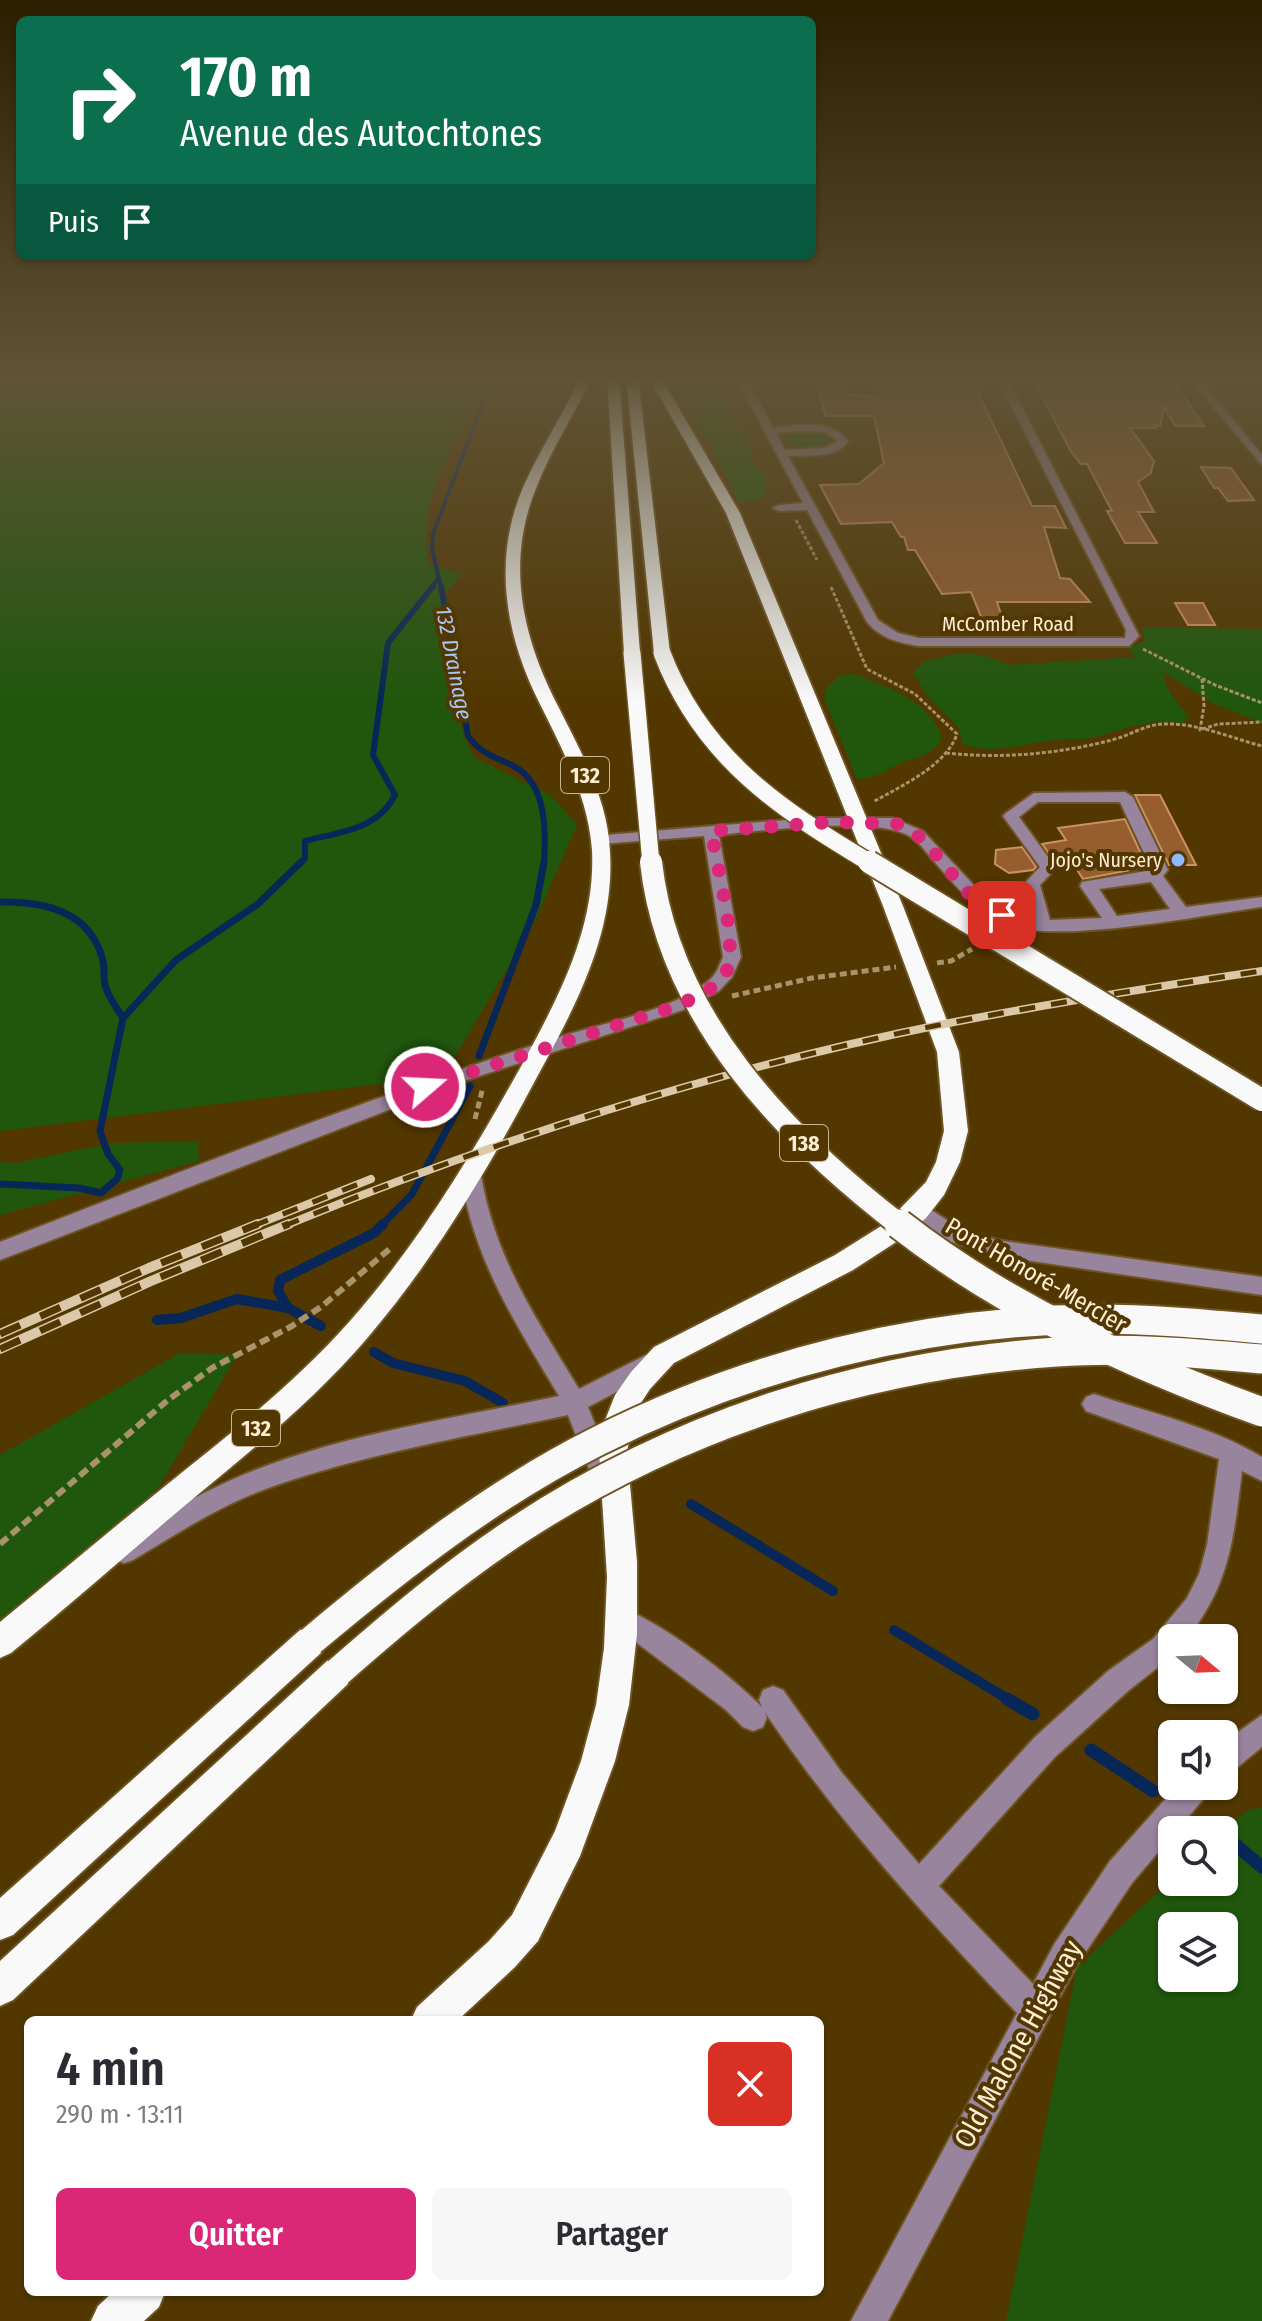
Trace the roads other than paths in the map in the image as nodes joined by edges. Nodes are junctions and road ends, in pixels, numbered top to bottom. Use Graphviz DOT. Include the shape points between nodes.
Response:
graph roads {
  1 [pos="532,484"];
  2 [pos="620,484"];
  3 [pos="644,484"];
  4 [pos="716,484"];
  5 [pos="801,484"];
  6 [pos="1057,484"];
  7 [pos="812,506"];
  8 [pos="779,508"];
  9 [pos="858,822"];
  10 [pos="711,831"];
  11 [pos="600,839"];
  12 [pos="1155,876"];
  13 [pos="1262,902"];
  14 [pos="1181,912"];
  15 [pos="1113,922"];
  16 [pos="1043,926"];
  17 [pos="541,1051"];
  18 [pos="1262,1100"];
  19 [pos="471,1175"];
  20 [pos="919,1210"];
  21 [pos="0,1251"];
  22 [pos="1262,1286"];
  23 [pos="1262,1329"];
  24 [pos="664,1355"];
  25 [pos="1262,1359"];
  26 [pos="575,1403"];
  27 [pos="1094,1404"];
  28 [pos="1262,1412"];
  29 [pos="1232,1454"];
  30 [pos="1262,1470"];
  31 [pos="617,1524"];
  32 [pos="79,1577"];
  33 [pos="623,1621"];
  34 [pos="0,1642"];
  35 [pos="1262,1729"];
  36 [pos="1238,1749"];
  37 [pos="1184,1800"];
  38 [pos="919,1886"];
  39 [pos="0,1922"];
  40 [pos="0,1987"];
  41 [pos="1035,2009"];
  42 [pos="434,2016"];
  43 [pos="140,2296"];
  44 [pos="113,2321"];
  45 [pos="869,2321"];
  1 -- 11 [label="highway, 132" via="517,523 511,564 518,622 528,659 584,773"];
  2 -- 28 [label="highway, Pont Honoré-Mercier / 138, bridge" via="652,873 669,946 710,1027 793,1132 910,1231 976,1277 1120,1357"];
  3 -- 18 [label="highway, bridge" via="662,653 698,727 751,783 796,818"];
  4 -- 9 [label="highway" via="733,513"];
  5 -- 7 [label="street, McComber Road"];
  6 -- 7 [label="street, McComber Road" via="1132,630 1129,642 919,642 886,633 873,622"];
  7 -- 8 [label="street"];
  9 -- 10 [label="street"];
  9 -- 16 [label="street" via="907,827 979,901 1015,921"];
  9 -- 20 [label="highway" via="948,1052 954,1143 938,1184"];
  10 -- 11 [label="street"];
  10 -- 17 [label="street" via="732,957 723,977 677,1006"];
  11 -- 17 [label="highway, 132" via="602,868 589,942"];
  12 -- 14 [label="street"];
  12 -- 15 [label="street" via="1088,886"];
  12 -- 16 [label="street" via="1160,870 1125,797 1034,798 1011,816 1048,868 1032,884"];
  13 -- 14 [label="street"];
  14 -- 15 [label="street"];
  15 -- 16 [label="street"];
  17 -- 19 [label="highway, 132"];
  17 -- 21 [label="street" via="295,1135"];
  19 -- 26 [label="street" via="491,1255"];
  19 -- 32 [label="highway, 132" via="393,1289 334,1357"];
  20 -- 22 [label="street" via="952,1234 997,1248"];
  20 -- 24 [label="highway" via="881,1244"];
  23 -- 39 [label="highway, bridge" via="1144,1320 1030,1322 908,1337 767,1372 640,1421 557,1464 431,1544 311,1641"];
  24 -- 26 [label="street"];
  24 -- 31 [label="highway" via="643,1375 618,1416 611,1445"];
  25 -- 40 [label="highway, bridge" via="1055,1352 970,1361 882,1376 766,1409 658,1452 519,1529 444,1583 338,1672"];
  26 -- 31 [label="street"];
  26 -- 32 [label="street" via="360,1449 256,1481"];
  27 -- 29 [label="street"];
  29 -- 30 [label="street"];
  29 -- 38 [label="street" via="1220,1545 1196,1607 1162,1648 1045,1747"];
  31 -- 33 [label="highway"];
  32 -- 34 [label="highway, 132"];
  33 -- 38 [label="street" via="736,1700 763,1709 803,1747"];
  33 -- 42 [label="highway" via="603,1738 562,1855 522,1931"];
  35 -- 36 [label="street"];
  37 -- 41 [label="street, Old Malone Highway" via="1121,1872"];
  38 -- 41 [label="street"];
  41 -- 45 [label="street, Old Malone Highway"];
  43 -- 44 [label="highway"];
}
